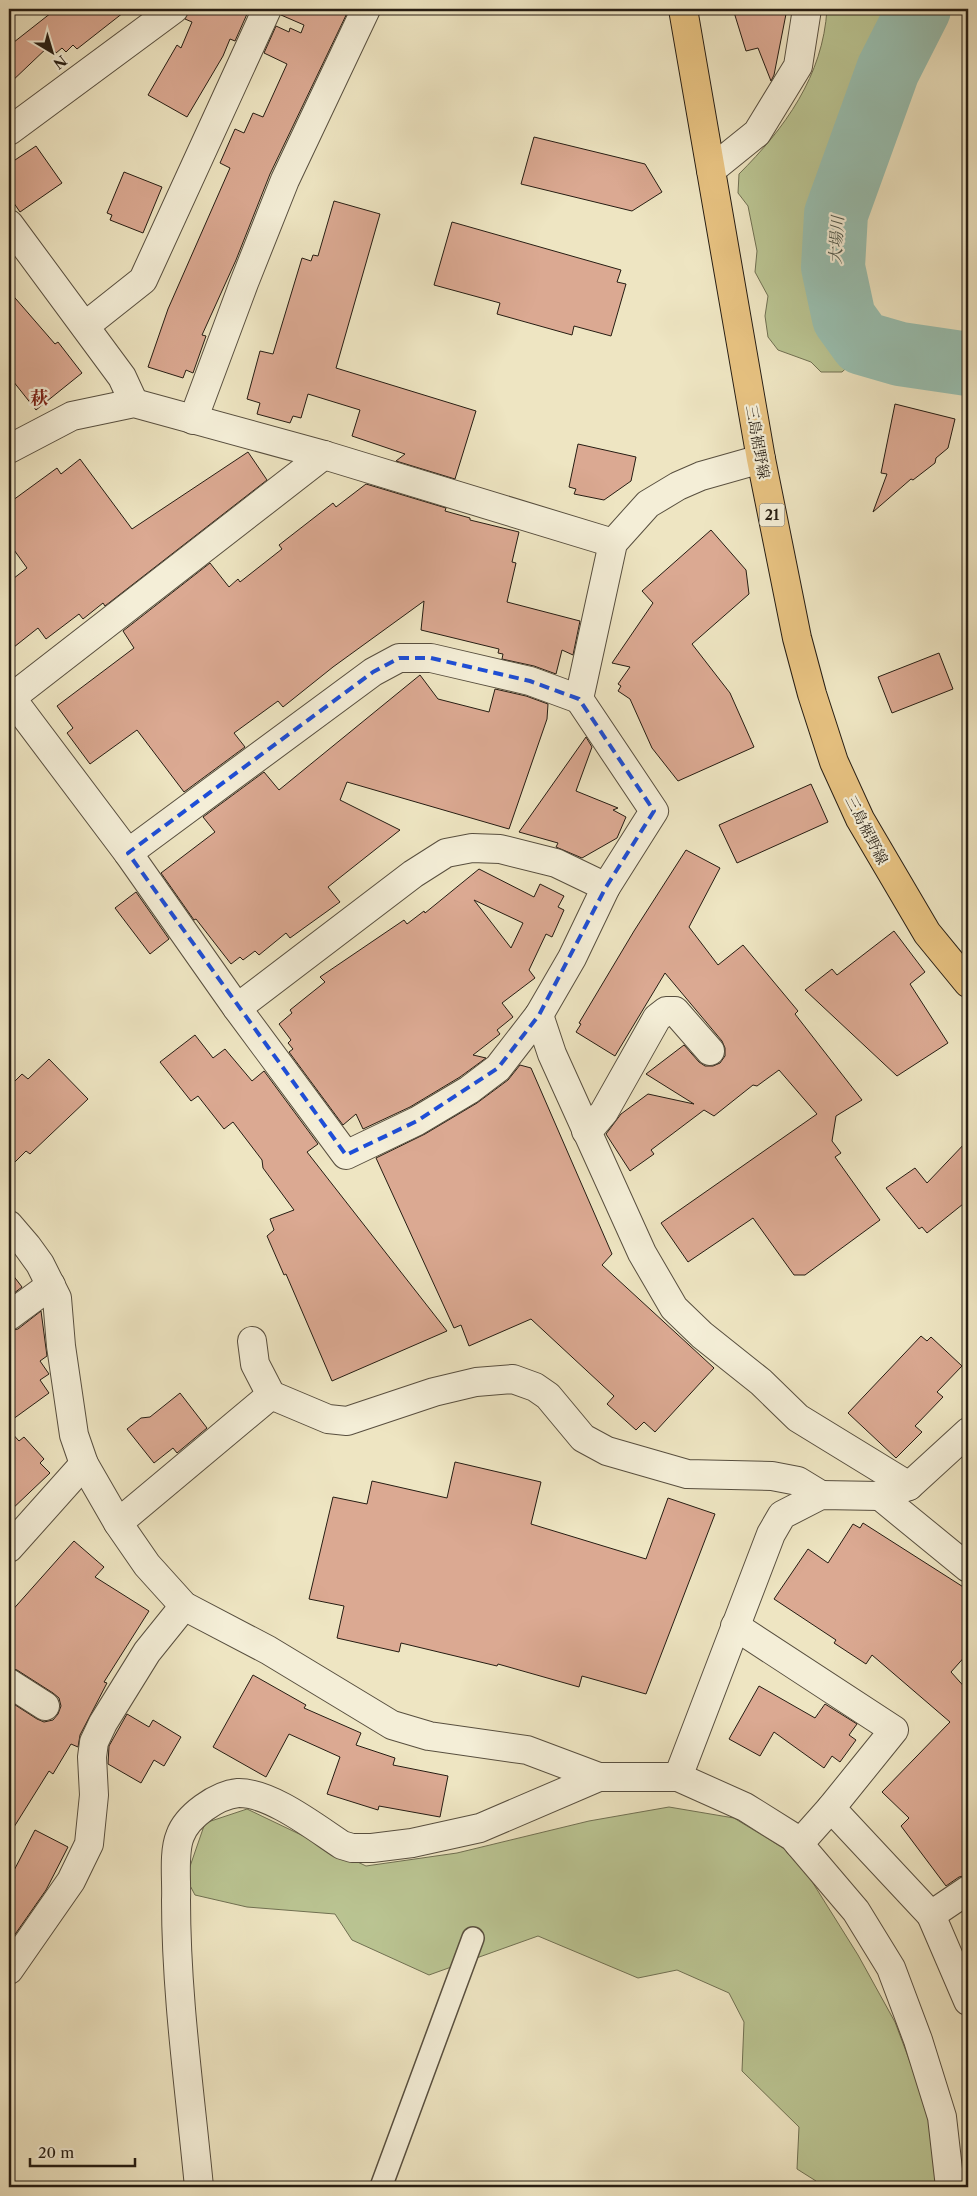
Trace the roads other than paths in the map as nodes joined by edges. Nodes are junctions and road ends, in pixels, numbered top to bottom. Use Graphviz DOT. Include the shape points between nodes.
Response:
graph roads {
  1 [pos="174,9"];
  2 [pos="267,9"];
  3 [pos="366,9"];
  4 [pos="683,9"];
  5 [pos="807,9"];
  6 [pos="9,131"];
  7 [pos="711,170"];
  8 [pos="9,224"];
  9 [pos="85,326"];
  10 [pos="134,403"];
  11 [pos="193,420"];
  12 [pos="9,449"];
  13 [pos="324,455"];
  14 [pos="761,459"];
  15 [pos="613,543"];
  16 [pos="10,697"];
  17 [pos="579,699"];
  18 [pos="128,853"];
  19 [pos="606,887"];
  20 [pos="968,983"];
  21 [pos="237,1008"];
  22 [pos="540,1015"];
  23 [pos="710,1051"];
  24 [pos="586,1131"];
  25 [pos="9,1225"];
  26 [pos="50,1285"];
  27 [pos="9,1316"];
  28 [pos="252,1341"];
  29 [pos="271,1396"];
  30 [pos="968,1432"];
  31 [pos="84,1464"];
  32 [pos="910,1486"];
  33 [pos="821,1495"];
  34 [pos="880,1496"];
  35 [pos="118,1523"];
  36 [pos="9,1548"];
  37 [pos="968,1568"];
  38 [pos="184,1606"];
  39 [pos="735,1626"];
  40 [pos="9,1683"];
  41 [pos="45,1706"];
  42 [pos="599,1777"];
  43 [pos="678,1777"];
  44 [pos="831,1808"];
  45 [pos="799,1844"];
  46 [pos="968,1890"];
  47 [pos="931,1915"];
  48 [pos="473,1938"];
  49 [pos="9,1970"];
  50 [pos="968,2001"];
  51 [pos="199,2187"];
  52 [pos="381,2187"];
  53 [pos="950,2187"];
  1 -- 6 [label="street"];
  2 -- 9 [label="street" via="144,280"];
  3 -- 11 [label="street" via="285,180"];
  4 -- 7 [label="main road, 三島裾野線 / 21"];
  5 -- 7 [label="street" via="798,66 757,133"];
  7 -- 14 [label="main road, 三島裾野線 / 21"];
  8 -- 9 [label="street"];
  9 -- 10 [label="street" via="122,378"];
  10 -- 11 [label="street"];
  10 -- 12 [label="street" via="72,416"];
  11 -- 13 [label="street"];
  13 -- 15 [label="street"];
  13 -- 16 [label="street"];
  14 -- 15 [label="street" via="678,486 648,504"];
  14 -- 20 [label="main road, 三島裾野線 / 21" via="797,638 834,762 860,819 898,887 927,933"];
  15 -- 17 [label="street"];
  16 -- 18 [label="street"];
  17 -- 18 [label="street" via="530,682 431,658 399,658 373,672"];
  17 -- 19 [label="street" via="654,812"];
  18 -- 21 [label="street"];
  19 -- 21 [label="street" via="556,863 500,849 472,848 446,853 413,874"];
  19 -- 22 [label="street"];
  21 -- 22 [label="street" via="346,1155 417,1121 469,1090 498,1068"];
  22 -- 24 [label="street" via="552,1054"];
  23 -- 24 [label="street" via="675,1011 666,1011 657,1018 604,1112"];
  24 -- 32 [label="street" via="642,1253 674,1308 798,1418"];
  25 -- 26 [label="street" via="27,1246"];
  26 -- 27 [label="street"];
  26 -- 31 [label="street" via="57,1298 74,1436"];
  28 -- 29 [label="street" via="255,1364"];
  29 -- 33 [label="street" via="328,1419 347,1421 434,1392 476,1382 513,1379 548,1396 583,1438 606,1451 687,1474 772,1476 798,1481"];
  29 -- 35 [label="street"];
  30 -- 32 [label="street"];
  31 -- 35 [label="street"];
  31 -- 36 [label="street"];
  32 -- 34 [label="street"];
  33 -- 34 [label="street"];
  33 -- 39 [label="street" via="782,1515 771,1534"];
  34 -- 37 [label="street"];
  35 -- 38 [label="street" via="147,1565"];
  38 -- 42 [label="street" via="268,1650 392,1725 428,1736 527,1750"];
  38 -- 49 [label="street" via="147,1652 103,1723 94,1742 92,1757 94,1794 89,1844 71,1881"];
  39 -- 43 [label="street"];
  39 -- 44 [label="street" via="894,1730"];
  40 -- 41 [label="street"];
  42 -- 43 [label="street"];
  42 -- 51 [label="street" via="480,1828 372,1848 342,1845 281,1807 239,1793 218,1798 195,1814 180,1836 176,1958"];
  43 -- 45 [label="street" via="745,1807"];
  44 -- 45 [label="street"];
  44 -- 47 [label="street"];
  45 -- 53 [label="street" via="856,1911 891,1968 942,2117"];
  46 -- 47 [label="street"];
  47 -- 50 [label="street"];
  48 -- 52 [label="lane"];
}
